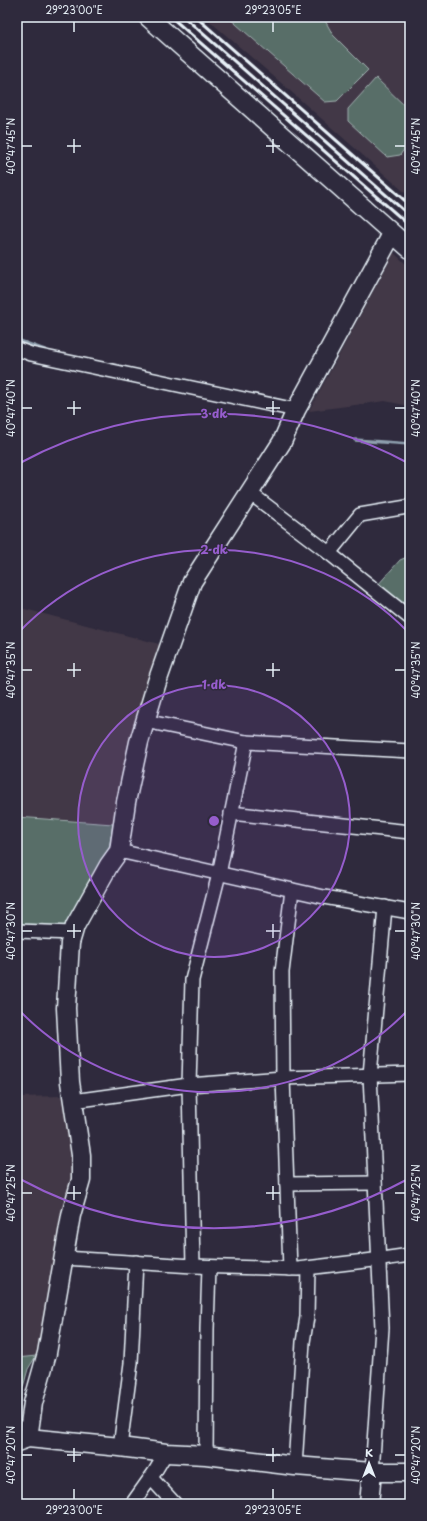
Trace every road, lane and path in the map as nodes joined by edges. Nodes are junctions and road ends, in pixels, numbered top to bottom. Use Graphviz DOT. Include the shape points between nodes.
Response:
graph roads {
  1 [pos="148,17"];
  2 [pos="392,234"];
  3 [pos="410,250"];
  4 [pos="17,349"];
  5 [pos="296,410"];
  6 [pos="250,493"];
  7 [pos="410,508"];
  8 [pos="329,552"];
  9 [pos="410,618"];
  10 [pos="145,721"];
  11 [pos="246,742"];
  12 [pos="410,752"];
  13 [pos="231,814"];
  14 [pos="410,832"];
  15 [pos="119,851"];
  16 [pos="218,874"];
  17 [pos="292,890"];
  18 [pos="385,908"];
  19 [pos="410,912"];
  20 [pos="17,931"];
  21 [pos="73,933"];
  22 [pos="410,1074"];
  23 [pos="370,1075"];
  24 [pos="283,1078"];
  25 [pos="189,1085"];
  26 [pos="73,1101"];
  27 [pos="376,1183"];
  28 [pos="287,1184"];
  29 [pos="410,1255"];
  30 [pos="64,1258"];
  31 [pos="378,1260"];
  32 [pos="136,1262"];
  33 [pos="193,1266"];
  34 [pos="209,1267"];
  35 [pos="308,1268"];
  36 [pos="290,1269"];
  37 [pos="23,1440"];
  38 [pos="120,1446"];
  39 [pos="166,1453"];
  40 [pos="206,1455"];
  41 [pos="295,1466"];
  42 [pos="372,1472"];
  43 [pos="410,1472"];
  44 [pos="150,1478"];
  45 [pos="132,1504"];
  46 [pos="175,1504"];
  47 [pos="369,1504"];
  1 -- 2 [label="street"];
  2 -- 3 [label="street"];
  2 -- 5 [label="street"];
  4 -- 5 [label="street"];
  5 -- 6 [label="street" via="282,442"];
  6 -- 8 [label="street"];
  6 -- 10 [label="street" via="192,582"];
  7 -- 8 [label="street" via="360,515"];
  8 -- 9 [label="street"];
  10 -- 11 [label="street"];
  10 -- 15 [label="street" via="126,802"];
  11 -- 12 [label="street"];
  11 -- 13 [label="street"];
  13 -- 14 [label="street"];
  13 -- 16 [label="street"];
  15 -- 16 [label="street"];
  15 -- 21 [label="street"];
  16 -- 17 [label="street"];
  16 -- 25 [label="street" via="192,980"];
  17 -- 18 [label="street"];
  17 -- 24 [label="street" via="282,972"];
  18 -- 19 [label="street"];
  18 -- 23 [label="street"];
  20 -- 21 [label="street"];
  21 -- 26 [label="street" via="70,943 66,1008"];
  22 -- 23 [label="street"];
  23 -- 24 [label="street"];
  23 -- 27 [label="street"];
  24 -- 25 [label="street"];
  24 -- 28 [label="street"];
  25 -- 26 [label="street"];
  25 -- 33 [label="street"];
  26 -- 30 [label="street" via="81,1155 81,1180 71,1215"];
  27 -- 28 [label="street"];
  27 -- 31 [label="street"];
  28 -- 36 [label="street"];
  29 -- 31 [label="street"];
  30 -- 32 [label="street"];
  30 -- 37 [label="street" via="47,1353"];
  31 -- 35 [label="street"];
  31 -- 42 [label="street" via="382,1328"];
  32 -- 33 [label="street"];
  32 -- 38 [label="street" via="132,1363"];
  33 -- 34 [label="street"];
  34 -- 36 [label="street"];
  34 -- 40 [label="street"];
  35 -- 36 [label="street"];
  35 -- 41 [label="street" via="307,1317"];
  37 -- 38 [label="street"];
  38 -- 39 [label="street"];
  39 -- 40 [label="street"];
  39 -- 44 [label="street"];
  40 -- 41 [label="street"];
  41 -- 42 [label="street"];
  42 -- 43 [label="street"];
  42 -- 47 [label="street"];
  44 -- 45 [label="street"];
  44 -- 46 [label="street"];
}
